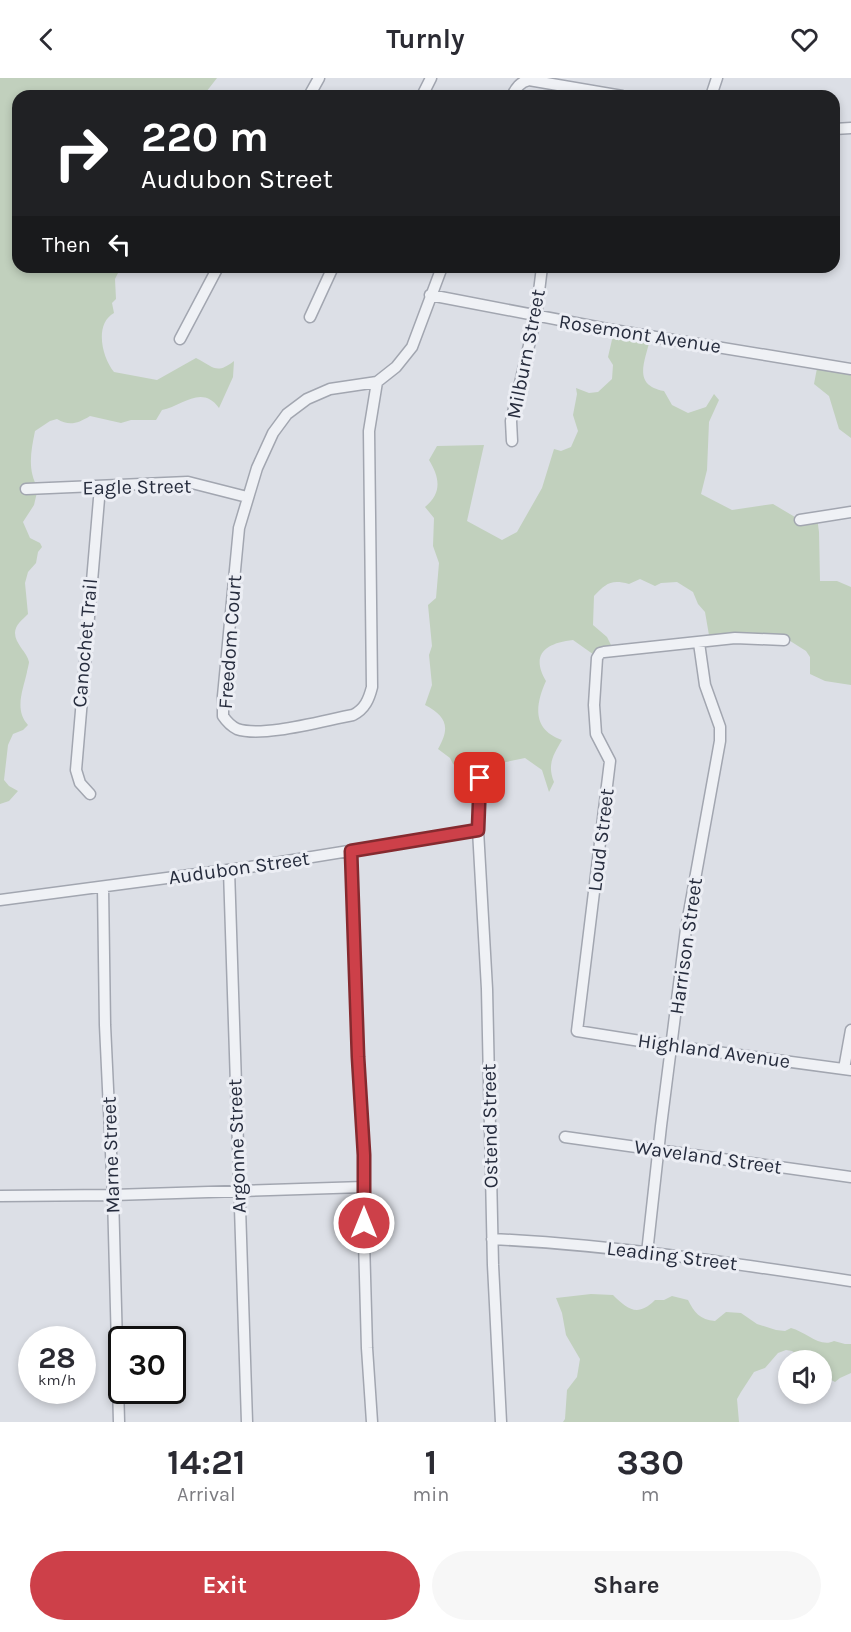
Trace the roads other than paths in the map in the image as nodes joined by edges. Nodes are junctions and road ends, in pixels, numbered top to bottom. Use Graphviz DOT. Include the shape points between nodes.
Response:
graph roads {
  1 [pos="576,83"];
  2 [pos="516,90"];
  3 [pos="601,90"];
  4 [pos="215,273"];
  5 [pos="330,273"];
  6 [pos="439,273"];
  7 [pos="541,273"];
  8 [pos="430,295"];
  9 [pos="536,316"];
  10 [pos="310,317"];
  11 [pos="180,339"];
  12 [pos="851,369"];
  13 [pos="377,382"];
  14 [pos="512,441"];
  15 [pos="100,487"];
  16 [pos="27,489"];
  17 [pos="247,497"];
  18 [pos="851,512"];
  19 [pos="800,520"];
  20 [pos="784,640"];
  21 [pos="699,643"];
  22 [pos="480,778"];
  23 [pos="90,794"];
  24 [pos="478,830"];
  25 [pos="351,851"];
  26 [pos="229,870"];
  27 [pos="103,887"];
  28 [pos="0,900"];
  29 [pos="851,1030"];
  30 [pos="578,1031"];
  31 [pos="672,1046"];
  32 [pos="848,1070"];
  33 [pos="565,1137"];
  34 [pos="659,1149"];
  35 [pos="851,1177"];
  36 [pos="364,1187"];
  37 [pos="238,1191"];
  38 [pos="113,1195"];
  39 [pos="0,1196"];
  40 [pos="492,1239"];
  41 [pos="647,1253"];
  42 [pos="851,1281"];
  43 [pos="119,1422"];
  44 [pos="247,1422"];
  45 [pos="372,1422"];
  46 [pos="501,1422"];
  1 -- 2 [label="street" via="529,80"];
  1 -- 3 [label="street"];
  4 -- 11 [label="street"];
  5 -- 10 [label="street"];
  6 -- 8 [label="street"];
  7 -- 9 [label="street, Milburn Street"];
  8 -- 9 [label="street, Rosemont Avenue"];
  8 -- 13 [label="street" via="412,347"];
  9 -- 12 [label="street, Rosemont Avenue"];
  9 -- 14 [label="street, Milburn Street" via="512,421"];
  13 -- 17 [label="street, Freedom Court" via="330,389 292,410 273,433"];
  13 -- 17 [label="street, Freedom Court" via="369,440 372,687 369,699 353,715 266,732 234,728 223,716 236,547"];
  15 -- 16 [label="street, Eagle Street"];
  15 -- 17 [label="street, Eagle Street" via="188,482"];
  15 -- 23 [label="street, Canochet Trail" via="76,770 80,783"];
  18 -- 19 [label="street"];
  20 -- 21 [label="street" via="735,638"];
  21 -- 30 [label="street, Loud Street" via="600,652 594,705 596,734 610,761"];
  21 -- 31 [label="street, Harrison Street" via="720,741 686,928"];
  22 -- 24 [label="street, Ostend Street"];
  24 -- 25 [label="street, Audubon Street"];
  24 -- 40 [label="street, Ostend Street" via="487,989"];
  25 -- 26 [label="street, Audubon Street"];
  25 -- 36 [label="street"];
  26 -- 27 [label="street, Audubon Street"];
  26 -- 37 [label="street, Argonne Street"];
  27 -- 28 [label="street, Audubon Street"];
  27 -- 38 [label="street, Marne Street"];
  29 -- 32 [label="street"];
  30 -- 31 [label="street, Highland Avenue"];
  31 -- 32 [label="street, Highland Avenue"];
  31 -- 34 [label="street, Harrison Street"];
  33 -- 34 [label="street, Waveland Street"];
  34 -- 35 [label="street, Waveland Street"];
  34 -- 41 [label="street, Harrison Street"];
  36 -- 37 [label="street"];
  36 -- 45 [label="street"];
  37 -- 38 [label="street"];
  37 -- 44 [label="street, Argonne Street"];
  38 -- 39 [label="street"];
  38 -- 43 [label="street, Marne Street"];
  40 -- 41 [label="street, Leading Street"];
  40 -- 46 [label="street, Ostend Street"];
  41 -- 42 [label="street, Leading Street"];
}
